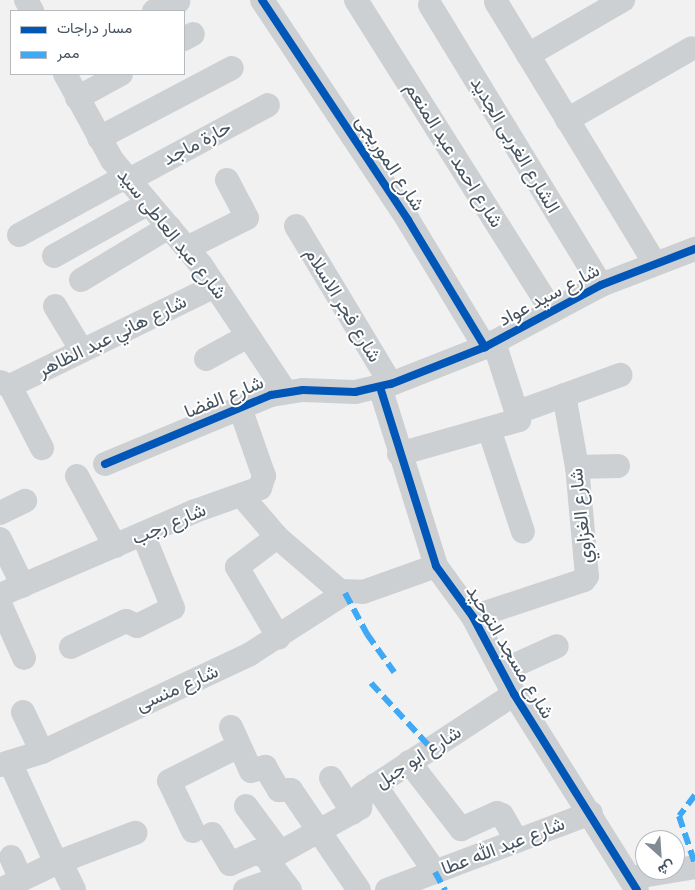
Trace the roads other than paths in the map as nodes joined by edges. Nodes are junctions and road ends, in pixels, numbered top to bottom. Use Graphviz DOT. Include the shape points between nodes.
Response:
graph roads {
  1 [pos="262,0"];
  2 [pos="356,0"];
  3 [pos="623,0"];
  4 [pos="178,2"];
  5 [pos="496,2"];
  6 [pos="430,5"];
  7 [pos="157,10"];
  8 [pos="692,48"];
  9 [pos="528,55"];
  10 [pos="232,68"];
  11 [pos="66,75"];
  12 [pos="119,75"];
  13 [pos="77,98"];
  14 [pos="268,106"];
  15 [pos="567,120"];
  16 [pos="99,138"];
  17 [pos="126,179"];
  18 [pos="226,180"];
  19 [pos="147,204"];
  20 [pos="296,226"];
  21 [pos="168,227"];
  22 [pos="19,235"];
  23 [pos="187,248"];
  24 [pos="695,249"];
  25 [pos="54,256"];
  26 [pos="655,263"];
  27 [pos="81,280"];
  28 [pos="601,285"];
  29 [pos="215,286"];
  30 [pos="55,306"];
  31 [pos="552,311"];
  32 [pos="248,336"];
  33 [pos="490,344"];
  34 [pos="82,351"];
  35 [pos="206,359"];
  36 [pos="620,375"];
  37 [pos="5,384"];
  38 [pos="385,385"];
  39 [pos="285,391"];
  40 [pos="564,395"];
  41 [pos="240,408"];
  42 [pos="518,412"];
  43 [pos="489,429"];
  44 [pos="42,448"];
  45 [pos="400,454"];
  46 [pos="105,464"];
  47 [pos="618,466"];
  48 [pos="577,468"];
  49 [pos="78,476"];
  50 [pos="242,496"];
  51 [pos="25,501"];
  52 [pos="0,513"];
  53 [pos="523,532"];
  54 [pos="143,534"];
  55 [pos="277,537"];
  56 [pos="0,539"];
  57 [pos="116,546"];
  58 [pos="436,566"];
  59 [pos="23,586"];
  60 [pos="345,593"];
  61 [pos="0,595"];
  62 [pos="0,604"];
  63 [pos="474,617"];
  64 [pos="280,638"];
  65 [pos="557,646"];
  66 [pos="71,647"];
  67 [pos="24,658"];
  68 [pos="502,671"];
  69 [pos="514,694"];
  70 [pos="23,712"];
  71 [pos="42,752"];
  72 [pos="409,762"];
  73 [pos="5,764"];
  74 [pos="330,778"];
  75 [pos="375,784"];
  76 [pos="246,806"];
  77 [pos="353,813"];
  78 [pos="591,813"];
  79 [pos="318,832"];
  80 [pos="135,833"];
  81 [pos="517,841"];
  82 [pos="11,856"];
  83 [pos="58,862"];
  84 [pos="695,867"];
  85 [pos="280,870"];
  86 [pos="435,872"];
  87 [pos="21,879"];
  88 [pos="634,884"];
  89 [pos="0,890"];
  90 [pos="74,890"];
  91 [pos="245,890"];
  92 [pos="359,890"];
  93 [pos="387,890"];
  1 -- 33 [label="street, شارع الموريجى"];
  2 -- 31 [label="street, شارع احمد عبد المنعم"];
  3 -- 9 [label="street"];
  4 -- 7 [label="street"];
  5 -- 9 [label="street"];
  6 -- 28 [label="street, الشارع الغربى الجديد"];
  8 -- 15 [label="street"];
  9 -- 15 [label="street"];
  10 -- 16 [label="street"];
  11 -- 13 [label="street, شارع عبد العاطى سيد"];
  12 -- 13 [label="street"];
  13 -- 16 [label="street, شارع عبد العاطى سيد"];
  14 -- 17 [label="street, حارة ماجد"];
  15 -- 26 [label="street"];
  16 -- 17 [label="street, شارع عبد العاطى سيد"];
  17 -- 19 [label="street, شارع عبد العاطى سيد"];
  17 -- 22 [label="street, حارة ماجد"];
  18 -- 23 [label="street" via="246,218"];
  19 -- 21 [label="street, شارع عبد العاطى سيد"];
  19 -- 25 [label="street"];
  20 -- 38 [label="street, شارع فجر الاسلام"];
  21 -- 23 [label="street, شارع عبد العاطى سيد"];
  21 -- 27 [label="street"];
  23 -- 29 [label="street, شارع عبد العاطى سيد"];
  24 -- 26 [label="street, شارع سيد عواد"];
  26 -- 28 [label="street, شارع سيد عواد"];
  28 -- 31 [label="street, شارع سيد عواد"];
  29 -- 32 [label="street, شارع عبد العاطى سيد"];
  29 -- 34 [label="street, شارع هاني عبد الظاهر"];
  30 -- 34 [label="street"];
  31 -- 33 [label="street, شارع سيد عواد"];
  32 -- 35 [label="street"];
  32 -- 39 [label="street, شارع عبد العاطى سيد"];
  33 -- 38 [label="street, شارع سيد عواد"];
  33 -- 42 [label="street, شارع الموريجى"];
  34 -- 37 [label="street, شارع هاني عبد الظاهر"];
  36 -- 40 [label="street"];
  37 -- 44 [label="street"];
  38 -- 39 [label="street, شارع الفضا" via="355,392"];
  38 -- 45 [label="street, شارع مسجد التوحيد"];
  39 -- 41 [label="street, شارع الفضا"];
  40 -- 42 [label="street"];
  40 -- 48 [label="street, شارع الغزاوي"];
  41 -- 46 [label="street, شارع الفضا"];
  41 -- 50 [label="street, شارع رجب" via="265,480 260,488"];
  42 -- 43 [label="street" via="517,422"];
  43 -- 45 [label="street"];
  43 -- 53 [label="street"];
  45 -- 58 [label="street, شارع مسجد التوحيد"];
  47 -- 48 [label="street"];
  48 -- 63 [label="street, شارع الغزاوي" via="587,576 584,580"];
  49 -- 57 [label="street"];
  50 -- 54 [label="street, شارع رجب" via="195,511"];
  50 -- 55 [label="street"];
  51 -- 52 [label="street"];
  54 -- 57 [label="street, شارع رجب"];
  54 -- 66 [label="street" via="173,608 137,626 126,621"];
  55 -- 60 [label="street" via="334,588"];
  55 -- 64 [label="street" via="237,567"];
  56 -- 59 [label="street"];
  57 -- 59 [label="street, شارع رجب"];
  58 -- 60 [label="street" via="363,592"];
  58 -- 63 [label="street, شارع مسجد التوحيد"];
  59 -- 61 [label="street, شارع رجب"];
  60 -- 64 [label="street, شارع منسى"];
  62 -- 67 [label="street"];
  63 -- 68 [label="street, شارع مسجد التوحيد"];
  64 -- 71 [label="street, شارع منسى"];
  65 -- 68 [label="street"];
  68 -- 69 [label="street, شارع مسجد التوحيد"];
  69 -- 72 [label="street, شارع ابو جبل"];
  69 -- 78 [label="street, شارع مسجد التوحيد"];
  70 -- 71 [label="street"];
  71 -- 73 [label="street, شارع منسى"];
  72 -- 75 [label="street, شارع ابو جبل"];
  72 -- 81 [label="street" via="461,829 497,813"];
  73 -- 83 [label="street"];
  74 -- 77 [label="street"];
  75 -- 77 [label="street, شارع ابو جبل" via="361,795 363,805"];
  75 -- 86 [label="street"];
  76 -- 85 [label="street"];
  77 -- 79 [label="street"];
  78 -- 81 [label="street, شارع عبد الله عطا"];
  78 -- 88 [label="street, شارع مسجد التوحيد"];
  79 -- 85 [label="street"];
  79 -- 85 [label="street" via="291,790 279,790 267,768 252,772 235,736 169,781 202,832 230,864 257,852"];
  79 -- 92 [label="street"];
  80 -- 83 [label="street"];
  81 -- 86 [label="street, شارع عبد الله عطا"];
  82 -- 87 [label="street"];
  83 -- 87 [label="street"];
  83 -- 90 [label="street"];
  84 -- 88 [label="street"];
  85 -- 91 [label="street"];
  86 -- 93 [label="street, شارع عبد الله عطا"];
  87 -- 89 [label="street"];
}
